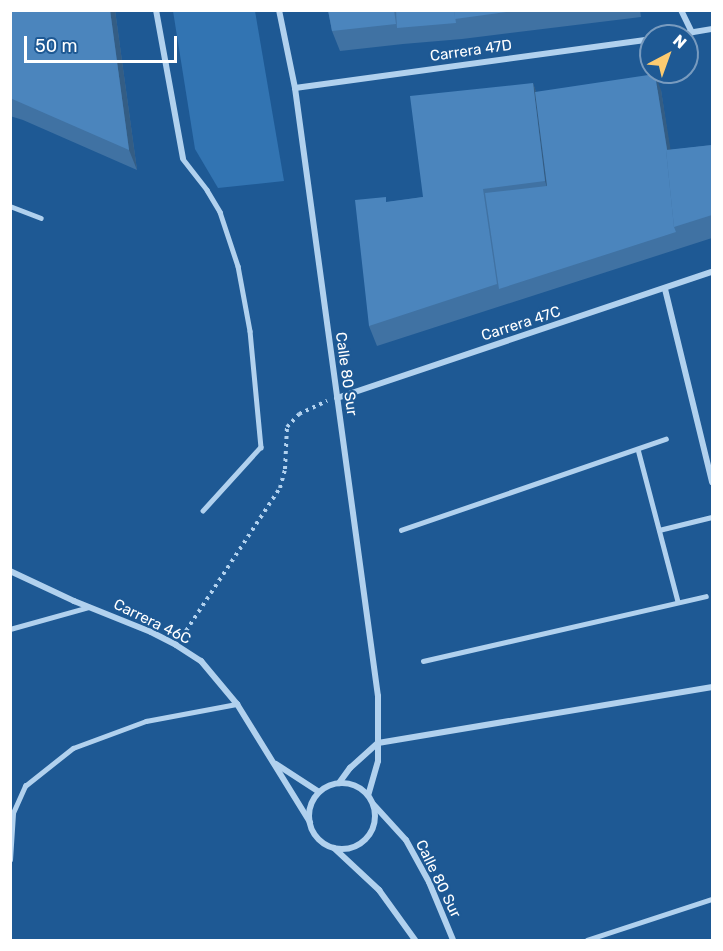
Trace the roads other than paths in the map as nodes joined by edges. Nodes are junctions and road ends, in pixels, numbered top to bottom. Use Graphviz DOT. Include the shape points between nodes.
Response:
graph roads {
  1 [pos="156,10"];
  2 [pos="279,10"];
  3 [pos="681,10"];
  4 [pos="688,24"];
  5 [pos="639,41"];
  6 [pos="295,88"];
  7 [pos="183,159"];
  8 [pos="10,206"];
  9 [pos="41,218"];
  10 [pos="712,272"];
  11 [pos="665,289"];
  12 [pos="337,398"];
  13 [pos="666,439"];
  14 [pos="638,449"];
  15 [pos="712,482"];
  16 [pos="203,511"];
  17 [pos="712,517"];
  18 [pos="401,530"];
  19 [pos="659,530"];
  20 [pos="10,571"];
  21 [pos="706,596"];
  22 [pos="678,602"];
  23 [pos="92,606"];
  24 [pos="10,629"];
  25 [pos="423,661"];
  26 [pos="712,687"];
  27 [pos="237,704"];
  28 [pos="378,743"];
  29 [pos="273,762"];
  30 [pos="339,783"];
  31 [pos="319,792"];
  32 [pos="368,795"];
  33 [pos="373,804"];
  34 [pos="310,822"];
  35 [pos="333,847"];
  36 [pos="10,860"];
  37 [pos="712,899"];
  38 [pos="415,940"];
  39 [pos="453,940"];
  40 [pos="586,940"];
  1 -- 7 [label="street"];
  2 -- 6 [label="street, Calle 80 Sur"];
  3 -- 4 [label="street"];
  5 -- 6 [label="street, Carrera 47D"];
  6 -- 12 [label="street, Calle 80 Sur"];
  7 -- 16 [label="lane" via="220,212 238,266 250,331 261,447"];
  8 -- 9 [label="lane"];
  10 -- 11 [label="street, Carrera 47C"];
  11 -- 12 [label="street, Carrera 47C"];
  11 -- 15 [label="street"];
  12 -- 28 [label="street, Calle 80 Sur" via="378,696"];
  13 -- 14 [label="lane"];
  14 -- 18 [label="lane"];
  14 -- 19 [label="lane"];
  17 -- 19 [label="lane"];
  19 -- 22 [label="lane"];
  20 -- 23 [label="street, Carrera 46C"];
  21 -- 22 [label="lane"];
  22 -- 25 [label="lane"];
  23 -- 24 [label="lane"];
  23 -- 27 [label="street, Carrera 46C" via="176,645 201,662"];
  26 -- 28 [label="street"];
  27 -- 29 [label="street, Carrera 46C"];
  27 -- 36 [label="lane" via="146,721 73,748 25,786 13,813"];
  28 -- 30 [label="street"];
  28 -- 32 [label="street, Calle 80 Sur" via="378,761"];
  29 -- 31 [label="street"];
  29 -- 34 [label="street, Carrera 46C"];
  30 -- 31 [label="street"];
  30 -- 32 [label="street" via="350,784"];
  31 -- 34 [label="street" via="310,811"];
  32 -- 33 [label="street"];
  33 -- 35 [label="street" via="374,825 370,834 354,847"];
  33 -- 39 [label="street, Calle 80 Sur" via="406,840"];
  34 -- 35 [label="street" via="318,838"];
  35 -- 38 [label="street" via="379,890"];
  37 -- 40 [label="lane"];
}
